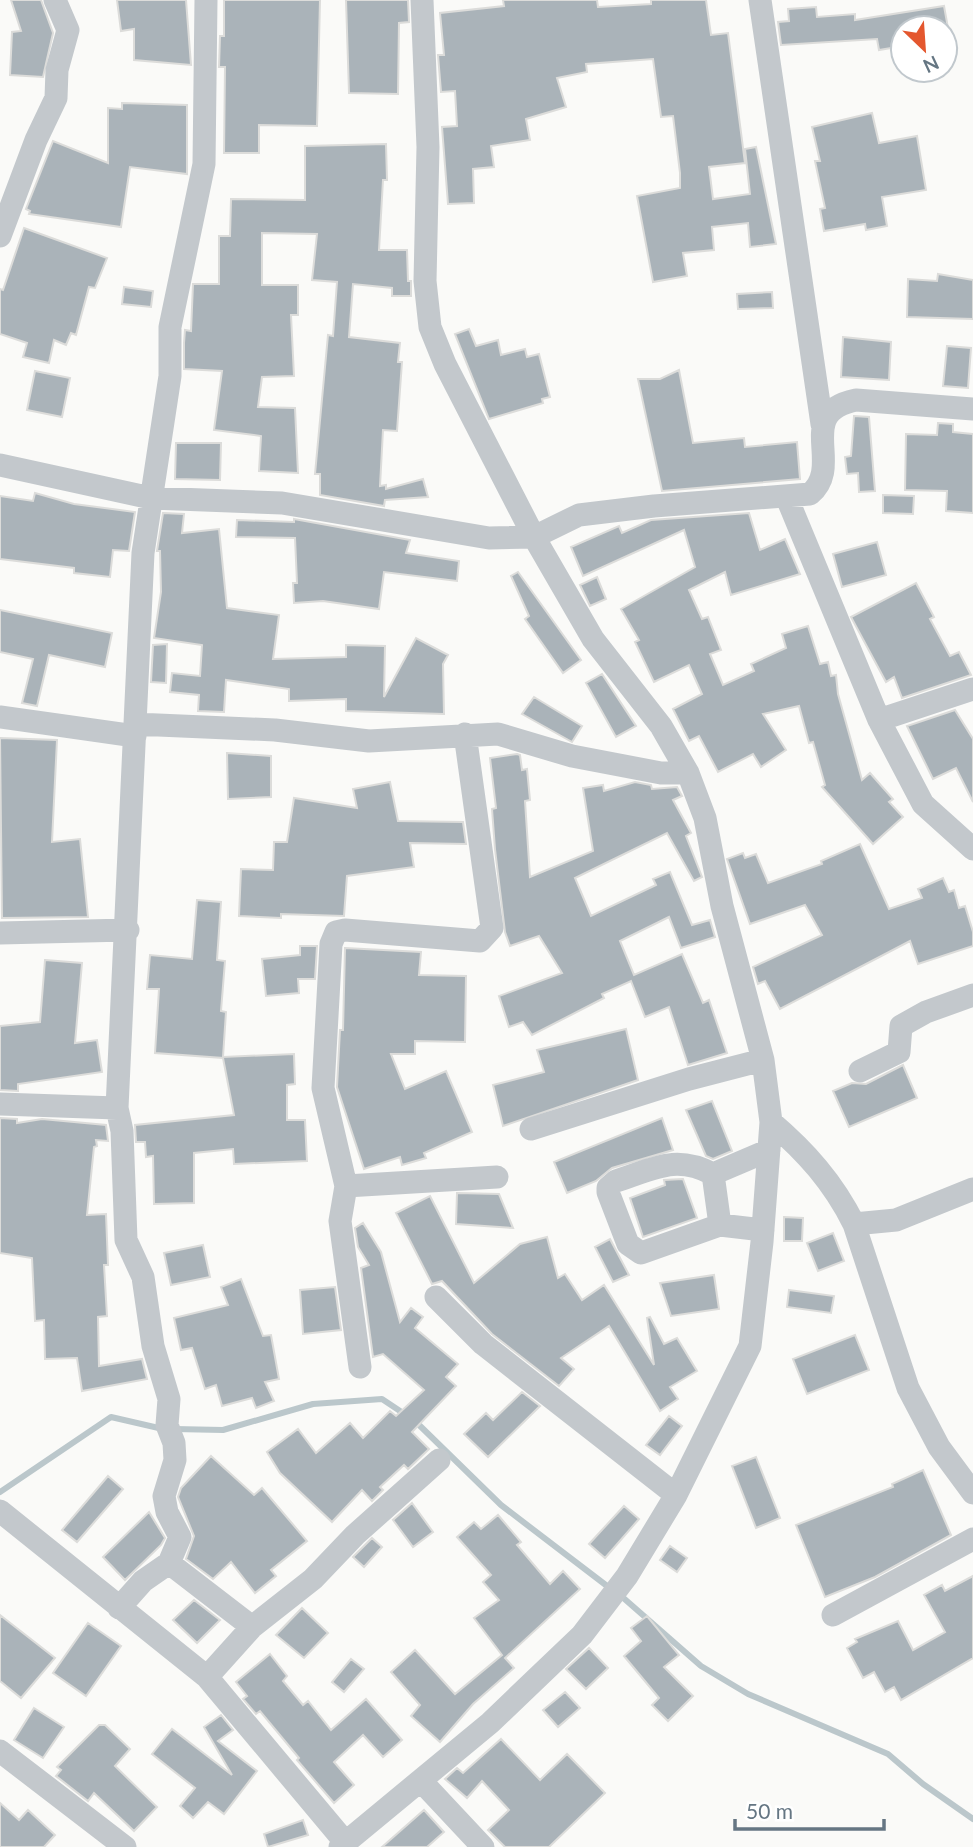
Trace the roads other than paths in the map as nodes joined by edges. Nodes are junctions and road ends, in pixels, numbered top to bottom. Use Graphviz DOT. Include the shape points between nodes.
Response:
graph roads {
  1 [pos="55,0"];
  2 [pos="206,0"];
  3 [pos="422,0"];
  4 [pos="760,0"];
  5 [pos="0,236"];
  6 [pos="973,409"];
  7 [pos="822,424"];
  8 [pos="0,464"];
  9 [pos="151,498"];
  10 [pos="787,498"];
  11 [pos="534,537"];
  12 [pos="973,689"];
  13 [pos="0,717"];
  14 [pos="879,720"];
  15 [pos="135,730"];
  16 [pos="465,734"];
  17 [pos="688,773"];
  18 [pos="973,849"];
  19 [pos="128,930"];
  20 [pos="0,933"];
  21 [pos="973,995"];
  22 [pos="763,1060"];
  23 [pos="860,1070"];
  24 [pos="0,1104"];
  25 [pos="117,1108"];
  26 [pos="771,1122"];
  27 [pos="531,1129"];
  28 [pos="769,1150"];
  29 [pos="713,1174"];
  30 [pos="497,1177"];
  31 [pos="346,1186"];
  32 [pos="973,1189"];
  33 [pos="854,1224"];
  34 [pos="720,1225"];
  35 [pos="763,1230"];
  36 [pos="436,1297"];
  37 [pos="360,1367"];
  38 [pos="439,1460"];
  39 [pos="973,1493"];
  40 [pos="676,1495"];
  41 [pos="0,1511"];
  42 [pos="973,1539"];
  43 [pos="170,1563"];
  44 [pos="119,1608"];
  45 [pos="833,1615"];
  46 [pos="252,1627"];
  47 [pos="207,1677"];
  48 [pos="0,1751"];
  49 [pos="422,1782"];
  50 [pos="343,1845"];
  51 [pos="125,1847"];
  52 [pos="482,1847"];
  1 -- 5 [label="street" via="68,30 57,70 56,98"];
  2 -- 9 [label="street" via="204,164 170,327 170,376"];
  3 -- 11 [label="street" via="428,147 425,281 430,327"];
  4 -- 7 [label="street"];
  6 -- 7 [label="street" via="856,400 829,412"];
  7 -- 10 [label="street" via="820,486 810,494"];
  8 -- 9 [label="street"];
  9 -- 11 [label="street" via="282,503 489,538"];
  9 -- 15 [label="street" via="143,553"];
  10 -- 11 [label="street" via="579,515"];
  10 -- 14 [label="street"];
  11 -- 17 [label="street" via="593,639 661,726"];
  12 -- 14 [label="street"];
  13 -- 15 [label="street"];
  14 -- 18 [label="street" via="923,804"];
  15 -- 16 [label="street" via="275,730 369,741"];
  15 -- 19 [label="street"];
  16 -- 17 [label="street" via="498,734 572,756 662,773"];
  16 -- 31 [label="street" via="492,928 480,942 345,930 336,932 331,944 323,1088"];
  17 -- 22 [label="street" via="705,818 722,906"];
  19 -- 20 [label="street"];
  19 -- 25 [label="street"];
  21 -- 23 [label="street" via="901,1026 899,1052"];
  22 -- 26 [label="street"];
  22 -- 27 [label="street"];
  24 -- 25 [label="street"];
  25 -- 43 [label="street" via="126,1240 144,1277 153,1346 169,1399 167,1420 176,1460 164,1496 180,1537"];
  26 -- 28 [label="street"];
  26 -- 33 [label="street" via="811,1156"];
  28 -- 29 [label="street"];
  28 -- 35 [label="street"];
  29 -- 34 [label="street"];
  29 -- 34 [label="street" via="695,1164 678,1163 616,1181 608,1192 628,1244 641,1254"];
  30 -- 31 [label="street"];
  31 -- 37 [label="street" via="340,1221"];
  32 -- 33 [label="street" via="896,1220"];
  33 -- 39 [label="street" via="908,1388 939,1447"];
  34 -- 35 [label="street"];
  35 -- 40 [label="street" via="750,1346"];
  36 -- 40 [label="street" via="483,1344"];
  38 -- 46 [label="street" via="313,1579"];
  40 -- 49 [label="street" via="621,1585 582,1635"];
  41 -- 44 [label="street"];
  42 -- 45 [label="street"];
  43 -- 44 [label="street" via="143,1581"];
  43 -- 46 [label="street"];
  44 -- 47 [label="street"];
  46 -- 47 [label="street"];
  47 -- 50 [label="street"];
  48 -- 51 [label="street"];
  49 -- 50 [label="street"];
  49 -- 52 [label="street"];
}
